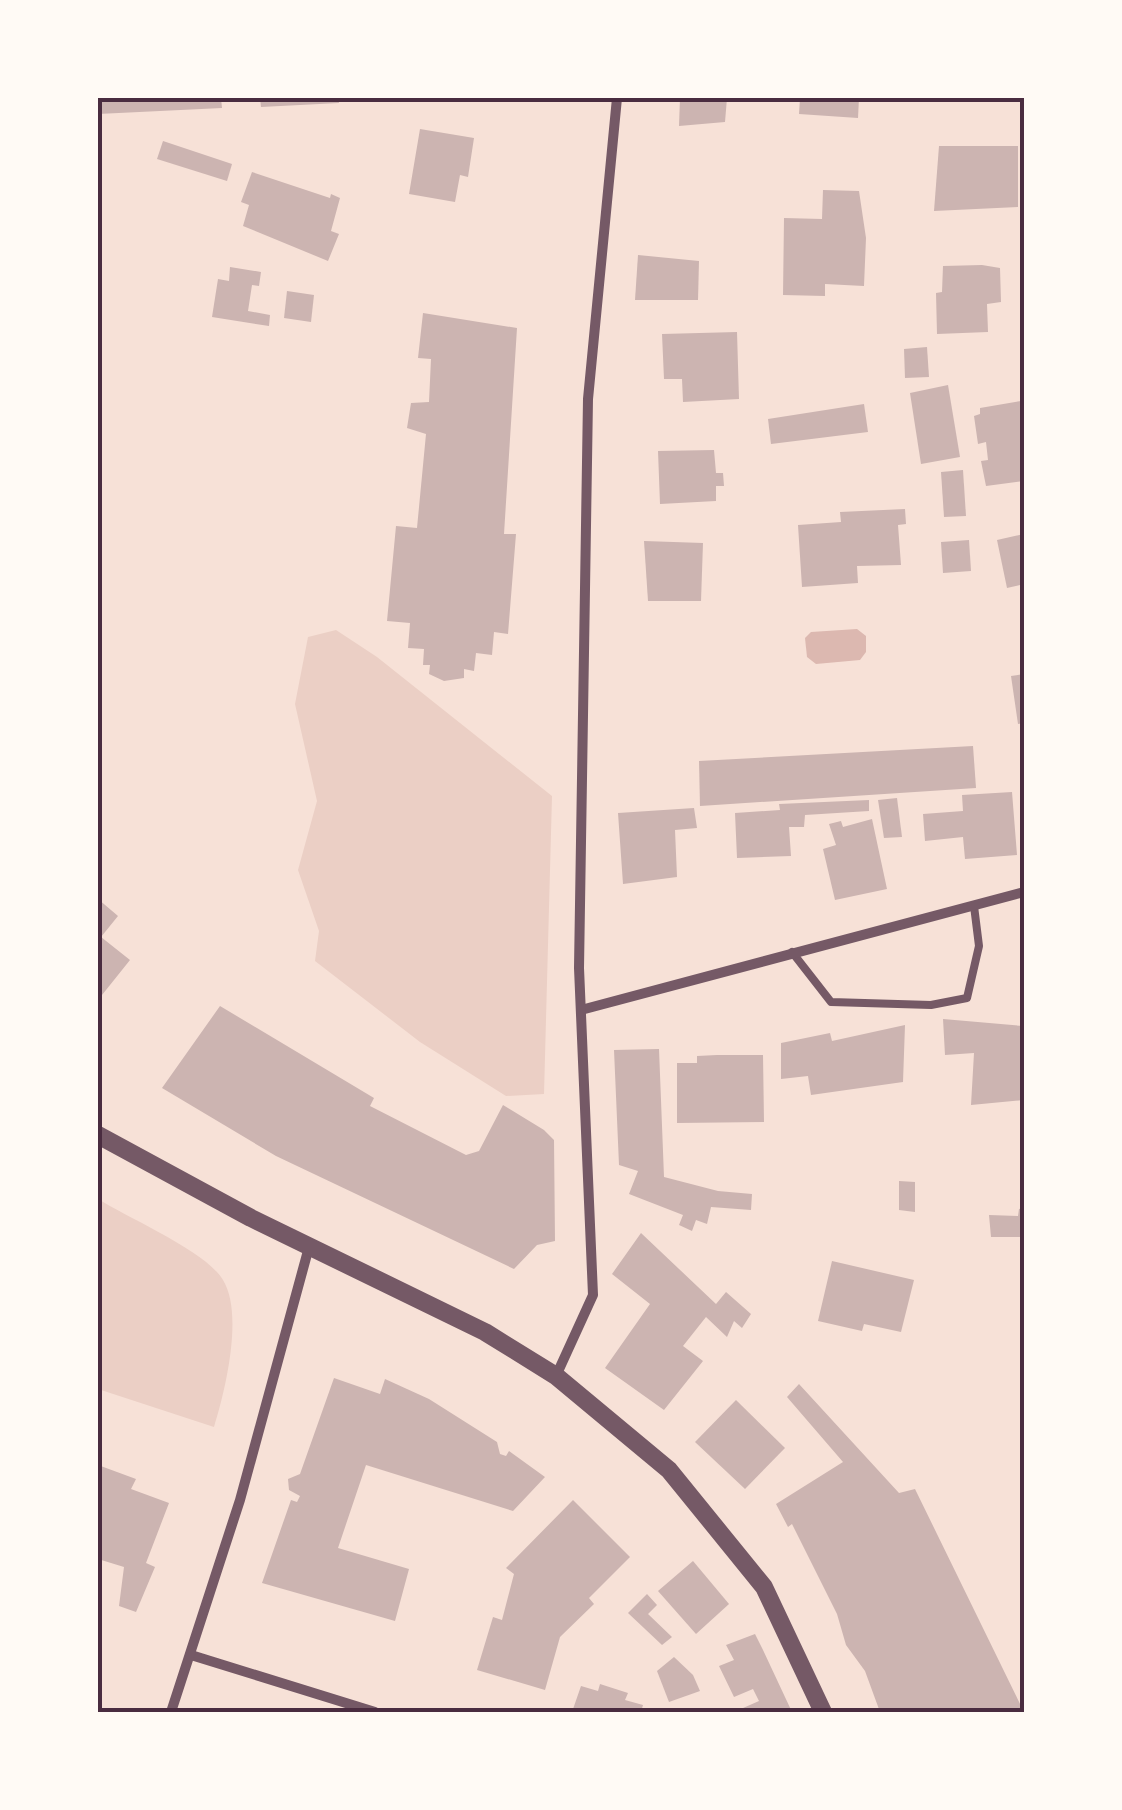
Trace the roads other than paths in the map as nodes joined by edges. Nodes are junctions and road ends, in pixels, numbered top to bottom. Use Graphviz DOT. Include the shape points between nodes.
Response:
graph roads {
  1 [pos="617,98"];
  2 [pos="1024,892"];
  3 [pos="974,906"];
  4 [pos="792,952"];
  5 [pos="581,1010"];
  6 [pos="98,1136"];
  7 [pos="310,1248"];
  8 [pos="556,1376"];
  9 [pos="191,1655"];
  10 [pos="171,1712"];
  11 [pos="374,1712"];
  12 [pos="824,1712"];
  1 -- 5 [label="street" via="588,399"];
  2 -- 3 [label="street"];
  3 -- 4 [label="street"];
  3 -- 4 [label="lane" via="979,946 968,998 931,1005 831,1002"];
  4 -- 5 [label="street"];
  5 -- 8 [label="street" via="593,1296"];
  6 -- 7 [label="street"];
  7 -- 8 [label="street" via="468,1323"];
  7 -- 9 [label="street"];
  8 -- 12 [label="street" via="669,1470 764,1587"];
  9 -- 10 [label="street"];
  9 -- 11 [label="street"];
}
